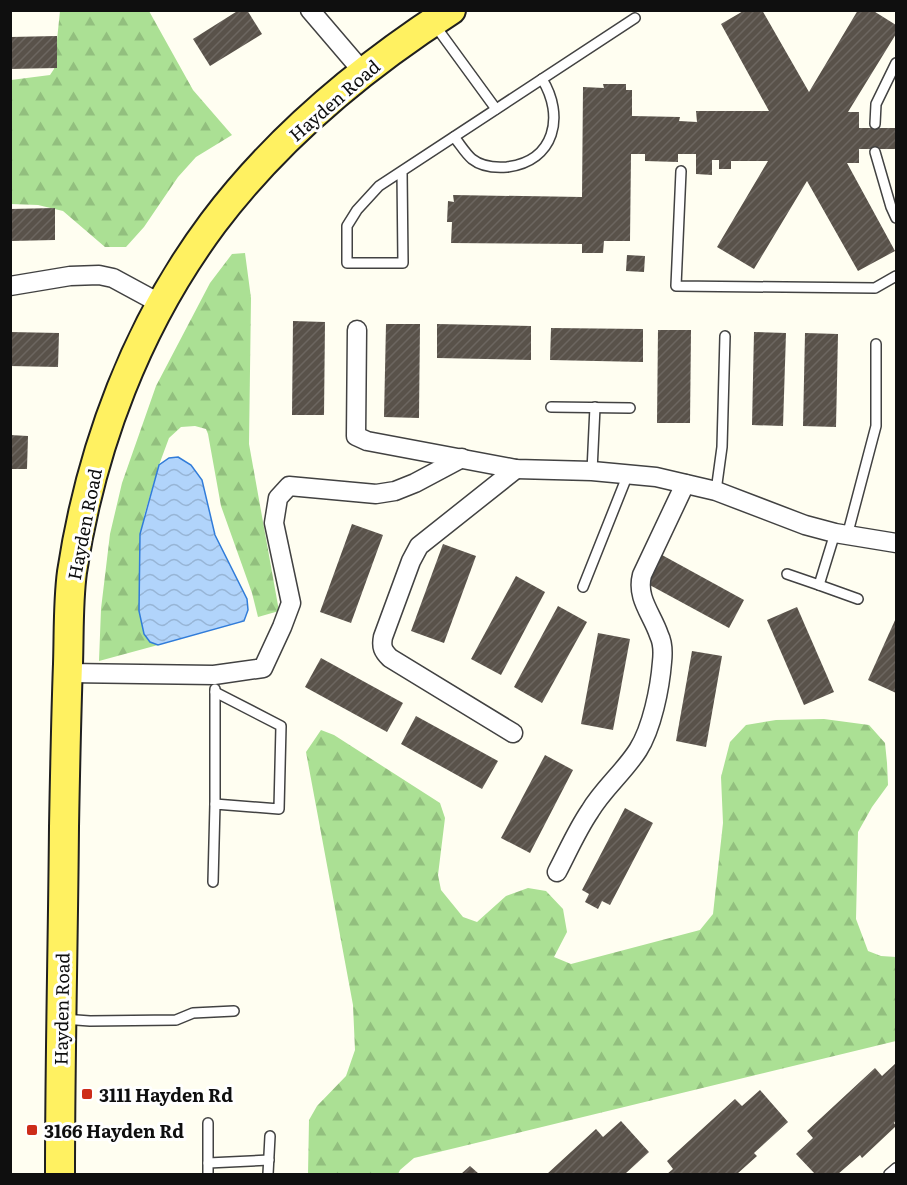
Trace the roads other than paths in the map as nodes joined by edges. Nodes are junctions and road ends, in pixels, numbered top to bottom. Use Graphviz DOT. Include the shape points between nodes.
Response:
graph roads {
  1 [pos="310,10"];
  2 [pos="442,16"];
  3 [pos="635,18"];
  4 [pos="897,63"];
  5 [pos="363,72"];
  6 [pos="542,79"];
  7 [pos="496,109"];
  8 [pos="875,124"];
  9 [pos="454,137"];
  10 [pos="875,152"];
  11 [pos="402,171"];
  12 [pos="681,171"];
  13 [pos="897,218"];
  14 [pos="897,276"];
  15 [pos="10,286"];
  16 [pos="161,304"];
  17 [pos="357,330"];
  18 [pos="725,336"];
  19 [pos="876,344"];
  20 [pos="551,407"];
  21 [pos="595,408"];
  22 [pos="630,408"];
  23 [pos="462,458"];
  24 [pos="516,469"];
  25 [pos="592,471"];
  26 [pos="628,474"];
  27 [pos="685,484"];
  28 [pos="716,491"];
  29 [pos="841,535"];
  30 [pos="897,543"];
  31 [pos="787,574"];
  32 [pos="819,585"];
  33 [pos="583,587"];
  34 [pos="858,599"];
  35 [pos="68,673"];
  36 [pos="214,683"];
  37 [pos="513,733"];
  38 [pos="215,804"];
  39 [pos="557,872"];
  40 [pos="213,882"];
  41 [pos="234,1011"];
  42 [pos="61,1019"];
  43 [pos="208,1123"];
  44 [pos="270,1136"];
  45 [pos="269,1160"];
  46 [pos="208,1163"];
  47 [pos="897,1168"];
  48 [pos="60,1174"];
  49 [pos="208,1174"];
  50 [pos="268,1174"];
  51 [pos="889,1174"];
  1 -- 5 [label="street"];
  2 -- 5 [label="main road, Hayden Road"];
  2 -- 7 [label="lane"];
  3 -- 6 [label="lane"];
  4 -- 8 [label="lane" via="876,104"];
  5 -- 16 [label="main road, Hayden Road" via="322,106 243,187 213,223"];
  6 -- 7 [label="lane"];
  6 -- 9 [label="lane" via="552,99 552,132 544,150 531,160 515,166 487,167 472,159"];
  7 -- 9 [label="lane"];
  9 -- 11 [label="lane"];
  10 -- 13 [label="lane"];
  11 -- 11 [label="lane" via="379,186 347,226 347,263 404,263"];
  12 -- 14 [label="lane" via="676,286 875,288"];
  15 -- 16 [label="street" via="99,275 113,278"];
  16 -- 35 [label="main road, Hayden Road" via="116,402 88,489 72,573"];
  17 -- 23 [label="street" via="356,436"];
  18 -- 28 [label="lane" via="722,447"];
  19 -- 29 [label="lane" via="876,426"];
  20 -- 21 [label="lane"];
  21 -- 22 [label="lane"];
  21 -- 25 [label="lane"];
  23 -- 24 [label="street"];
  23 -- 36 [label="street" via="395,491 376,494 289,486 278,498 274,523 291,603 282,627 263,668"];
  24 -- 25 [label="street"];
  24 -- 37 [label="street" via="419,546 382,645 390,658"];
  25 -- 26 [label="street"];
  26 -- 27 [label="street"];
  26 -- 33 [label="lane"];
  27 -- 28 [label="street"];
  27 -- 39 [label="street" via="640,582 642,598 660,635 663,651 650,728 639,750 589,811"];
  28 -- 29 [label="street"];
  29 -- 30 [label="street"];
  29 -- 32 [label="lane"];
  31 -- 32 [label="lane"];
  32 -- 34 [label="lane"];
  35 -- 36 [label="street"];
  35 -- 42 [label="main road, Hayden Road"];
  36 -- 38 [label="lane"];
  36 -- 38 [label="lane" via="281,726 279,809"];
  38 -- 40 [label="lane"];
  41 -- 42 [label="lane" via="194,1013 176,1020"];
  42 -- 48 [label="main road, Hayden Road"];
  43 -- 46 [label="lane"];
  44 -- 45 [label="lane"];
  45 -- 46 [label="lane"];
  45 -- 50 [label="lane"];
  46 -- 49 [label="lane"];
  47 -- 51 [label="lane"];
}
